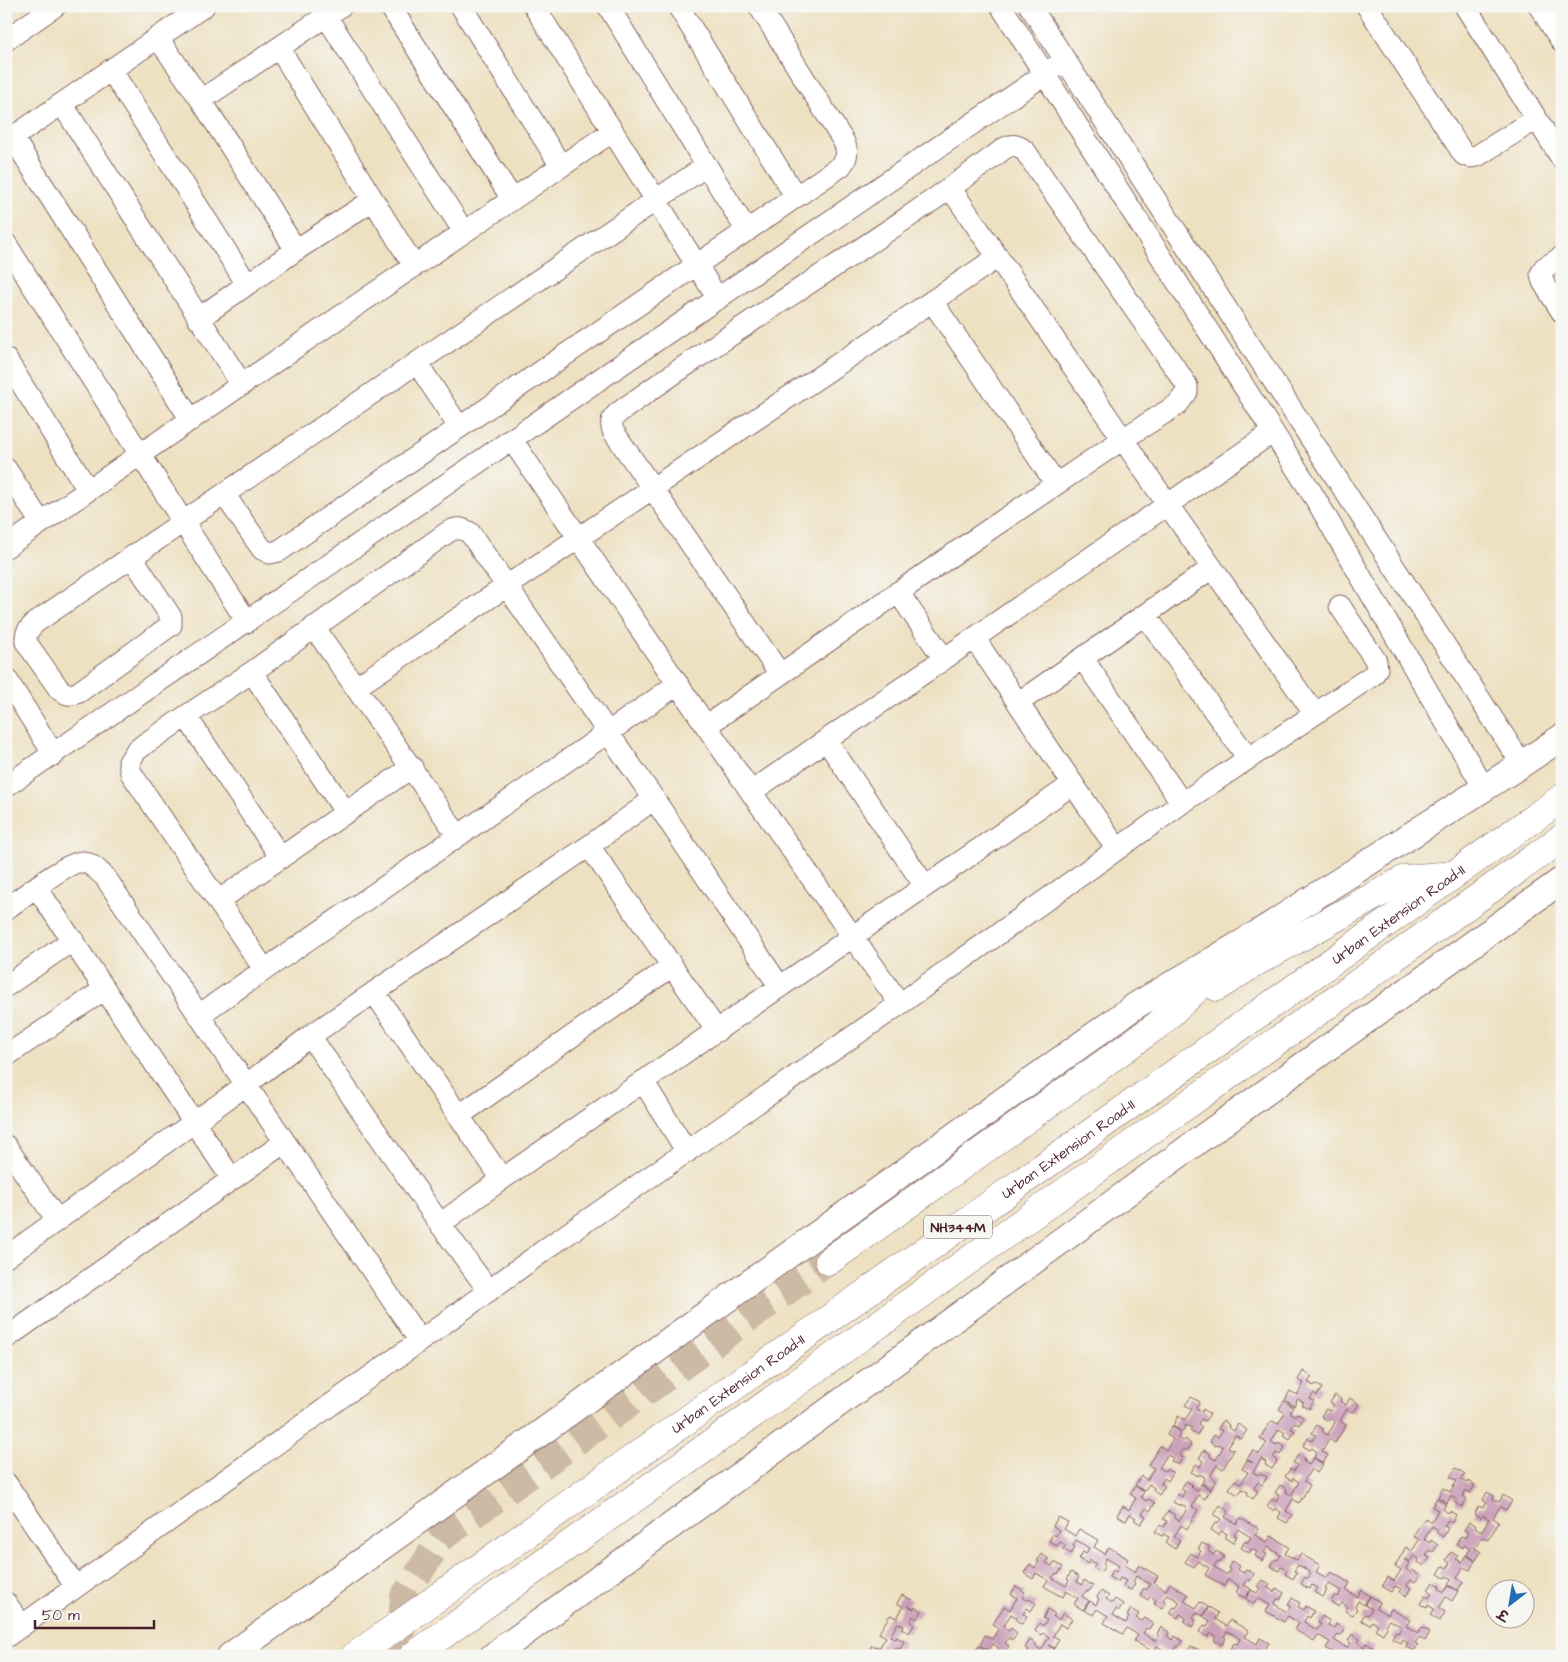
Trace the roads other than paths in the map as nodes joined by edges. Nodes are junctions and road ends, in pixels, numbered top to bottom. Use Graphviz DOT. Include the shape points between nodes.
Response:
graph roads {
  1 [pos="55,6"];
  2 [pos="204,6"];
  3 [pos="390,6"];
  4 [pos="461,6"];
  5 [pos="534,6"];
  6 [pos="608,6"];
  7 [pos="678,6"];
  8 [pos="760,6"];
  9 [pos="1001,6"];
  10 [pos="1030,6"];
  11 [pos="1367,6"];
  12 [pos="1466,6"];
  13 [pos="1542,7"];
  14 [pos="334,11"];
  15 [pos="158,38"];
  16 [pos="6,40"];
  17 [pos="1562,42"];
  18 [pos="279,48"];
  19 [pos="1064,61"];
  20 [pos="111,70"];
  21 [pos="1044,75"];
  22 [pos="201,100"];
  23 [pos="62,104"];
  24 [pos="1536,119"];
  25 [pos="613,131"];
  26 [pos="10,140"];
  27 [pos="1562,159"];
  28 [pos="561,166"];
  29 [pos="706,166"];
  30 [pos="951,189"];
  31 [pos="796,197"];
  32 [pos="512,199"];
  33 [pos="655,199"];
  34 [pos="373,200"];
  35 [pos="747,231"];
  36 [pos="464,232"];
  37 [pos="6,244"];
  38 [pos="296,250"];
  39 [pos="998,257"];
  40 [pos="1562,257"];
  41 [pos="414,266"];
  42 [pos="697,266"];
  43 [pos="247,284"];
  44 [pos="718,299"];
  45 [pos="932,301"];
  46 [pos="1562,312"];
  47 [pos="198,319"];
  48 [pos="6,359"];
  49 [pos="417,363"];
  50 [pos="242,385"];
  51 [pos="191,420"];
  52 [pos="459,427"];
  53 [pos="1273,432"];
  54 [pos="1123,439"];
  55 [pos="512,440"];
  56 [pos="141,455"];
  57 [pos="6,469"];
  58 [pos="1056,484"];
  59 [pos="652,489"];
  60 [pos="88,490"];
  61 [pos="224,494"];
  62 [pos="1168,505"];
  63 [pos="183,522"];
  64 [pos="41,523"];
  65 [pos="578,539"];
  66 [pos="6,547"];
  67 [pos="132,557"];
  68 [pos="1212,568"];
  69 [pos="506,586"];
  70 [pos="898,592"];
  71 [pos="1340,606"];
  72 [pos="1146,616"];
  73 [pos="247,622"];
  74 [pos="314,627"];
  75 [pos="974,638"];
  76 [pos="944,659"];
  77 [pos="1084,659"];
  78 [pos="252,672"];
  79 [pos="780,674"];
  80 [pos="6,678"];
  81 [pos="678,684"];
  82 [pos="356,687"];
  83 [pos="1018,703"];
  84 [pos="1314,713"];
  85 [pos="186,716"];
  86 [pos="706,726"];
  87 [pos="608,732"];
  88 [pos="1562,737"];
  89 [pos="826,740"];
  90 [pos="54,754"];
  91 [pos="1248,758"];
  92 [pos="1522,764"];
  93 [pos="412,768"];
  94 [pos="1073,784"];
  95 [pos="6,786"];
  96 [pos="1484,788"];
  97 [pos="751,792"];
  98 [pos="1562,798"];
  99 [pos="654,799"];
  100 [pos="1182,803"];
  101 [pos="346,813"];
  102 [pos="458,836"];
  103 [pos="1562,838"];
  104 [pos="589,846"];
  105 [pos="1117,849"];
  106 [pos="281,858"];
  107 [pos="1454,876"];
  108 [pos="1562,880"];
  109 [pos="925,886"];
  110 [pos="37,888"];
  111 [pos="218,901"];
  112 [pos="6,909"];
  113 [pos="853,937"];
  114 [pos="1252,937"];
  115 [pos="73,940"];
  116 [pos="672,966"];
  117 [pos="264,970"];
  118 [pos="6,986"];
  119 [pos="780,987"];
  120 [pos="105,989"];
  121 [pos="374,992"];
  122 [pos="900,1004"];
  123 [pos="199,1015"];
  124 [pos="1159,1024"];
  125 [pos="716,1031"];
  126 [pos="310,1036"];
  127 [pos="6,1056"];
  128 [pos="644,1081"];
  129 [pos="246,1085"];
  130 [pos="460,1116"];
  131 [pos="195,1121"];
  132 [pos="285,1142"];
  133 [pos="6,1146"];
  134 [pos="687,1152"];
  135 [pos="232,1179"];
  136 [pos="502,1179"];
  137 [pos="57,1220"];
  138 [pos="440,1224"];
  139 [pos="7,1255"];
  140 [pos="829,1261"];
  141 [pos="489,1291"];
  142 [pos="6,1338"];
  143 [pos="420,1342"];
  144 [pos="6,1483"];
  145 [pos="76,1587"];
  146 [pos="6,1603"];
  147 [pos="14,1632"];
  148 [pos="502,1652"];
  149 [pos="230,1656"];
  150 [pos="355,1656"];
  151 [pos="413,1656"];
  1 -- 16 [label="street"];
  2 -- 15 [label="street"];
  3 -- 32 [label="street"];
  4 -- 28 [label="street"];
  5 -- 25 [label="street"];
  6 -- 29 [label="street"];
  7 -- 31 [label="street"];
  8 -- 31 [label="street" via="848,151 841,166"];
  9 -- 21 [label="street"];
  10 -- 19 [label="street"];
  11 -- 24 [label="street" via="1464,155 1477,156"];
  12 -- 24 [label="street"];
  13 -- 17 [label="street"];
  14 -- 18 [label="street"];
  14 -- 36 [label="street"];
  15 -- 20 [label="street"];
  15 -- 22 [label="street"];
  18 -- 22 [label="street"];
  18 -- 34 [label="street"];
  19 -- 21 [label="street"];
  19 -- 92 [label="street"];
  20 -- 23 [label="street"];
  20 -- 43 [label="street"];
  21 -- 44 [label="street"];
  21 -- 53 [label="street"];
  22 -- 38 [label="street"];
  23 -- 26 [label="street"];
  23 -- 47 [label="street"];
  24 -- 27 [label="street"];
  25 -- 28 [label="street"];
  25 -- 33 [label="street"];
  26 -- 51 [label="street"];
  28 -- 32 [label="street"];
  29 -- 33 [label="street"];
  29 -- 35 [label="street"];
  30 -- 39 [label="street"];
  30 -- 54 [label="street" via="1005,148 1019,146 1182,378 1187,386 1183,399"];
  30 -- 59 [label="street" via="665,379 612,419 613,431"];
  31 -- 35 [label="street"];
  32 -- 36 [label="street"];
  33 -- 42 [label="street"];
  33 -- 49 [label="street"];
  34 -- 38 [label="street"];
  34 -- 41 [label="street"];
  35 -- 42 [label="street"];
  36 -- 41 [label="street"];
  37 -- 56 [label="street"];
  38 -- 43 [label="street"];
  39 -- 45 [label="street"];
  39 -- 54 [label="street"];
  40 -- 46 [label="street" via="1544,268 1541,274"];
  41 -- 50 [label="street"];
  42 -- 44 [label="street"];
  42 -- 52 [label="street"];
  43 -- 47 [label="street"];
  44 -- 55 [label="street"];
  45 -- 58 [label="street"];
  45 -- 59 [label="street"];
  47 -- 50 [label="street"];
  48 -- 60 [label="street"];
  49 -- 52 [label="street"];
  49 -- 61 [label="street"];
  50 -- 51 [label="street"];
  51 -- 56 [label="street"];
  52 -- 61 [label="street" via="279,551 262,549"];
  53 -- 62 [label="street"];
  53 -- 96 [label="street"];
  54 -- 58 [label="street"];
  54 -- 62 [label="street"];
  55 -- 65 [label="street"];
  55 -- 73 [label="street"];
  56 -- 60 [label="street"];
  56 -- 63 [label="street"];
  57 -- 64 [label="street"];
  58 -- 70 [label="street"];
  59 -- 65 [label="street"];
  59 -- 79 [label="street"];
  60 -- 64 [label="street"];
  61 -- 63 [label="street"];
  62 -- 68 [label="street"];
  62 -- 75 [label="street"];
  63 -- 67 [label="street"];
  63 -- 73 [label="street"];
  64 -- 66 [label="street"];
  65 -- 69 [label="street"];
  65 -- 81 [label="street"];
  67 -- 67 [label="street" via="171,617 171,625 79,692 66,695 26,642 25,635 36,622"];
  68 -- 72 [label="street"];
  68 -- 84 [label="street"];
  69 -- 74 [label="street" via="470,533 456,528"];
  69 -- 82 [label="street"];
  69 -- 87 [label="street"];
  70 -- 76 [label="street"];
  70 -- 79 [label="street"];
  71 -- 84 [label="street" via="1376,660 1376,669 1373,675"];
  72 -- 77 [label="street"];
  72 -- 91 [label="street"];
  73 -- 90 [label="street"];
  74 -- 78 [label="street"];
  74 -- 82 [label="street"];
  75 -- 76 [label="street"];
  75 -- 83 [label="street"];
  76 -- 89 [label="street"];
  77 -- 83 [label="street"];
  77 -- 100 [label="street"];
  78 -- 85 [label="street"];
  78 -- 101 [label="street"];
  79 -- 86 [label="street"];
  80 -- 90 [label="street"];
  81 -- 86 [label="street"];
  81 -- 87 [label="street"];
  82 -- 93 [label="street"];
  83 -- 94 [label="street"];
  84 -- 91 [label="street"];
  85 -- 106 [label="street"];
  85 -- 111 [label="street" via="136,751 129,762 132,773"];
  86 -- 97 [label="street"];
  87 -- 99 [label="street"];
  87 -- 102 [label="street"];
  88 -- 92 [label="main road"];
  89 -- 97 [label="street"];
  89 -- 109 [label="street"];
  90 -- 95 [label="street"];
  91 -- 100 [label="street"];
  92 -- 96 [label="main road"];
  93 -- 101 [label="street"];
  93 -- 102 [label="street"];
  94 -- 105 [label="street"];
  94 -- 109 [label="street"];
  96 -- 114 [label="main road"];
  97 -- 113 [label="street"];
  98 -- 107 [label="highway, Urban Extension Road-II / NH344M"];
  99 -- 104 [label="street"];
  99 -- 119 [label="street"];
  100 -- 105 [label="street"];
  101 -- 106 [label="street"];
  102 -- 117 [label="street"];
  103 -- 151 [label="highway, NH344M"];
  104 -- 116 [label="street"];
  104 -- 121 [label="street"];
  105 -- 122 [label="street"];
  106 -- 111 [label="street"];
  107 -- 124 [label="highway" via="1405,880 1258,961"];
  107 -- 150 [label="highway, Urban Extension Road-II / NH344M"];
  108 -- 148 [label="main road" via="1198,1141"];
  109 -- 113 [label="street"];
  110 -- 112 [label="street"];
  110 -- 115 [label="street"];
  110 -- 123 [label="street" via="68,866 81,862 92,865 106,877"];
  111 -- 117 [label="street"];
  113 -- 119 [label="street"];
  113 -- 122 [label="street"];
  114 -- 124 [label="highway"];
  114 -- 149 [label="main road" via="1134,1006"];
  115 -- 118 [label="street"];
  115 -- 120 [label="street"];
  116 -- 125 [label="street"];
  116 -- 130 [label="street"];
  117 -- 123 [label="street"];
  119 -- 125 [label="street"];
  120 -- 127 [label="street"];
  120 -- 131 [label="street"];
  121 -- 126 [label="street"];
  121 -- 130 [label="street"];
  122 -- 134 [label="street"];
  123 -- 129 [label="street"];
  124 -- 140 [label="highway"];
  125 -- 128 [label="street"];
  126 -- 129 [label="street"];
  126 -- 138 [label="street"];
  128 -- 134 [label="street"];
  128 -- 136 [label="street"];
  129 -- 131 [label="street"];
  129 -- 132 [label="street"];
  130 -- 136 [label="street"];
  131 -- 135 [label="street"];
  131 -- 137 [label="street"];
  132 -- 135 [label="street"];
  132 -- 143 [label="street"];
  133 -- 137 [label="street"];
  134 -- 141 [label="street"];
  135 -- 142 [label="street"];
  136 -- 138 [label="street"];
  137 -- 139 [label="street"];
  138 -- 141 [label="street"];
  141 -- 143 [label="street"];
  143 -- 145 [label="street"];
  144 -- 145 [label="street"];
  145 -- 147 [label="street"];
  146 -- 147 [label="street"];
}
